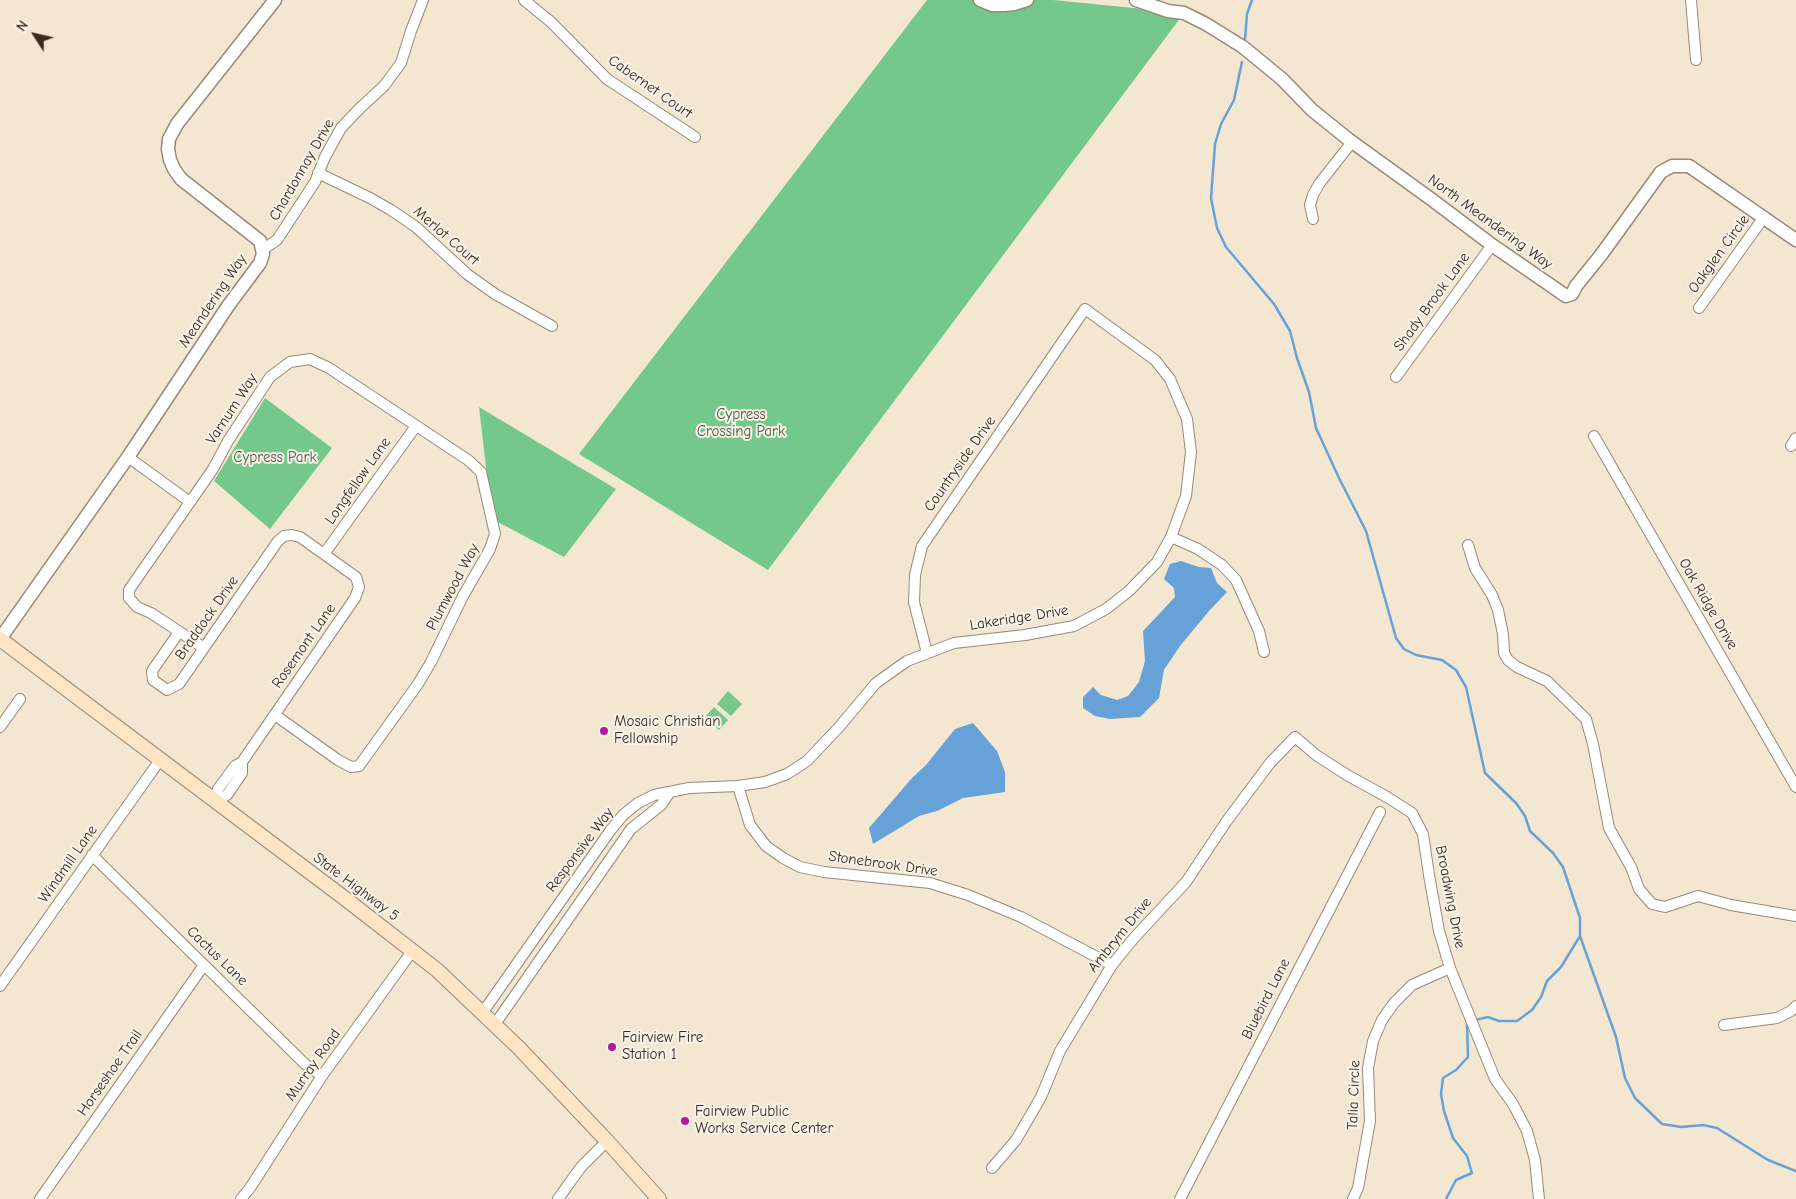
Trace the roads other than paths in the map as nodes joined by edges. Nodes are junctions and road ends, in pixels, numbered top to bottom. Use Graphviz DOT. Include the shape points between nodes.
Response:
graph roads {
  1 [pos="275,0"];
  2 [pos="423,0"];
  3 [pos="524,0"];
  4 [pos="980,0"];
  5 [pos="1026,0"];
  6 [pos="1136,0"];
  7 [pos="1691,0"];
  8 [pos="1696,60"];
  9 [pos="695,137"];
  10 [pos="1352,142"];
  11 [pos="318,173"];
  12 [pos="1764,217"];
  13 [pos="1313,220"];
  14 [pos="1796,240"];
  15 [pos="1492,245"];
  16 [pos="262,250"];
  17 [pos="1699,308"];
  18 [pos="1085,309"];
  19 [pos="552,326"];
  20 [pos="1396,377"];
  21 [pos="416,426"];
  22 [pos="1594,436"];
  23 [pos="128,457"];
  24 [pos="190,502"];
  25 [pos="1171,537"];
  26 [pos="1468,545"];
  27 [pos="324,554"];
  28 [pos="178,632"];
  29 [pos="0,639"];
  30 [pos="204,648"];
  31 [pos="1264,652"];
  32 [pos="928,653"];
  33 [pos="20,699"];
  34 [pos="275,715"];
  35 [pos="0,727"];
  36 [pos="1295,737"];
  37 [pos="160,760"];
  38 [pos="738,786"];
  39 [pos="1796,787"];
  40 [pos="670,792"];
  41 [pos="215,801"];
  42 [pos="1380,812"];
  43 [pos="92,855"];
  44 [pos="1796,916"];
  45 [pos="413,950"];
  46 [pos="204,965"];
  47 [pos="1112,965"];
  48 [pos="1450,968"];
  49 [pos="0,986"];
  50 [pos="1796,1006"];
  51 [pos="483,1012"];
  52 [pos="495,1024"];
  53 [pos="1724,1025"];
  54 [pos="322,1076"];
  55 [pos="607,1141"];
  56 [pos="992,1168"];
  57 [pos="40,1199"];
  58 [pos="241,1199"];
  59 [pos="558,1199"];
  60 [pos="659,1199"];
  61 [pos="1180,1199"];
  62 [pos="1353,1199"];
  63 [pos="1539,1199"];
  1 -- 16 [label="street, Meandering Way" via="177,124 168,149 174,170 182,179 256,237"];
  2 -- 11 [label="street, Chardonnay Drive" via="401,63 384,86 341,128"];
  3 -- 9 [label="street, Cabernet Court" via="551,22 607,79"];
  4 -- 5 [label="street" via="992,5 1005,5"];
  6 -- 10 [label="street, North Meandering Way" via="1184,13 1244,47"];
  7 -- 8 [label="street"];
  10 -- 13 [label="street" via="1313,195 1310,205"];
  10 -- 15 [label="street, North Meandering Way"];
  11 -- 16 [label="street, Chardonnay Drive" via="278,240"];
  11 -- 19 [label="street, Merlot Court" via="391,210 416,227 474,279"];
  12 -- 14 [label="street, North Meandering Way"];
  12 -- 15 [label="street, North Meandering Way" via="1689,166 1680,165 1661,172 1572,294 1566,296 1558,292"];
  12 -- 17 [label="street, Oakglen Circle"];
  15 -- 20 [label="street, Shady Brook Lane"];
  16 -- 23 [label="street, Meandering Way" via="260,264 228,306"];
  18 -- 25 [label="street, Lakeridge Drive" via="1155,360 1170,379 1187,420 1191,452 1186,496"];
  18 -- 32 [label="street, Countryside Drive" via="922,546 915,575 914,602"];
  21 -- 24 [label="street, Varnum Way" via="329,368 310,359 290,362 270,378"];
  21 -- 27 [label="street, Longfellow Lane"];
  21 -- 34 [label="street, Plumwood Way" via="481,472 495,534 490,550 418,684 359,766 351,767 338,760"];
  22 -- 39 [label="street, Oak Ridge Drive"];
  23 -- 24 [label="street"];
  23 -- 29 [label="street, Meandering Way"];
  24 -- 28 [label="street, Varnum Way" via="129,590 129,598 137,607"];
  25 -- 31 [label="street" via="1198,549 1222,565 1236,580 1259,632"];
  25 -- 32 [label="street, Lakeridge Drive" via="1157,562 1129,591 1103,611 1074,626 1025,636 954,643"];
  26 -- 44 [label="street" via="1475,568 1498,610 1504,654 1508,660 1547,681 1586,718 1609,828 1631,867 1639,889 1652,904 1665,907 1698,896"];
  27 -- 30 [label="street, Braddock Drive" via="300,538 284,536"];
  27 -- 34 [label="street, Rosemont Lane" via="356,577 359,588"];
  28 -- 30 [label="street"];
  28 -- 30 [label="street, Braddock Drive" via="152,671 153,680 158,685 167,690 179,684"];
  29 -- 37 [label="main road, State Highway 5"];
  32 -- 38 [label="street, Lakeridge Drive" via="907,661 876,683 807,761 787,774 765,782"];
  33 -- 35 [label="street"];
  34 -- 41 [label="street, Rosemont Lane" via="242,762 235,766 218,789"];
  36 -- 47 [label="street, Ambrym Drive" via="1270,763 1186,882"];
  36 -- 48 [label="street, Broadwing Drive" via="1316,756 1412,813 1424,834 1428,875"];
  37 -- 41 [label="main road, State Highway 5"];
  37 -- 43 [label="street, Windmill Lane"];
  38 -- 40 [label="street, Lakeridge Drive"];
  38 -- 47 [label="street, Stonebrook Drive" via="750,825 766,846 800,867 930,883 953,890 1021,917"];
  40 -- 51 [label="street, Responsive Way" via="654,795 623,815"];
  40 -- 52 [label="street, Responsive Way" via="661,805 631,829"];
  41 -- 45 [label="main road, State Highway 5"];
  42 -- 61 [label="street, Bluebird Lane"];
  43 -- 46 [label="street, Cactus Lane"];
  43 -- 49 [label="street, Windmill Lane"];
  45 -- 51 [label="main road, State Highway 5"];
  45 -- 54 [label="street, Murray Road"];
  46 -- 54 [label="street, Cactus Lane" via="305,1064"];
  46 -- 57 [label="street, Horseshoe Trail"];
  47 -- 56 [label="street, Ambrym Drive" via="1060,1051 1041,1097 1016,1140"];
  48 -- 62 [label="street, Talia Circle" via="1412,985 1382,1020 1373,1041 1368,1068 1370,1121 1358,1188"];
  48 -- 63 [label="street, Broadwing Drive" via="1495,1079 1527,1131 1535,1160"];
  50 -- 53 [label="street" via="1777,1018"];
  51 -- 52 [label="main road, State Highway 5"];
  52 -- 55 [label="main road, State Highway 5"];
  54 -- 58 [label="street, Murray Road"];
  55 -- 59 [label="street" via="581,1166"];
  55 -- 60 [label="main road, State Highway 5"];
}
